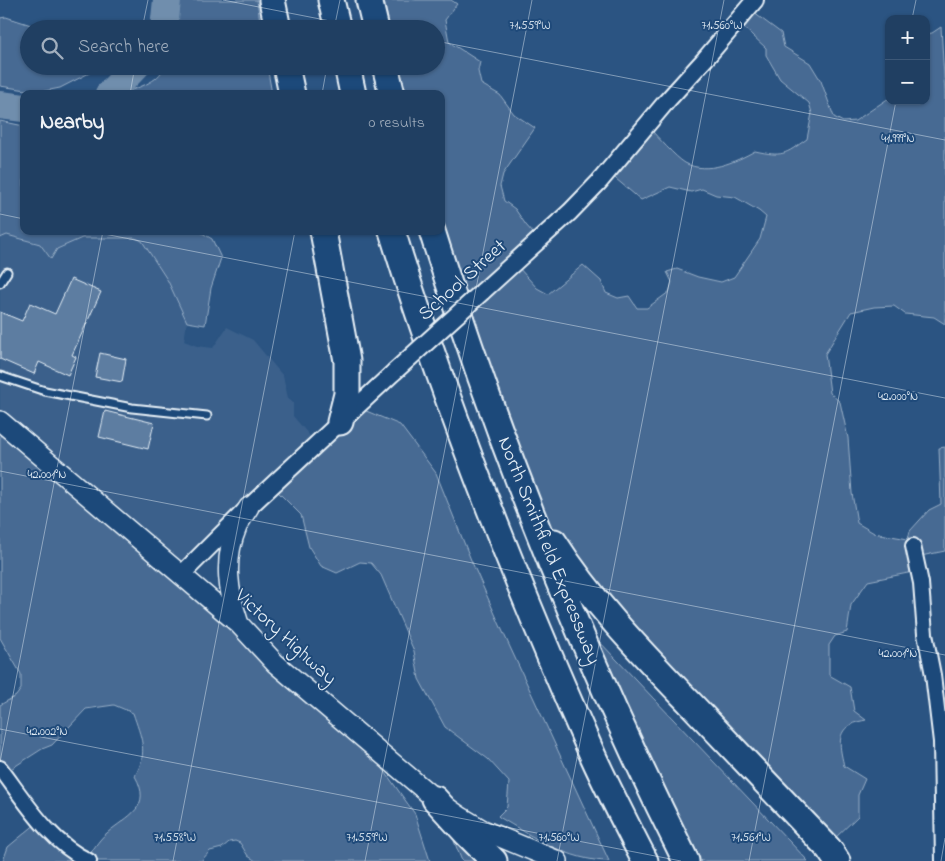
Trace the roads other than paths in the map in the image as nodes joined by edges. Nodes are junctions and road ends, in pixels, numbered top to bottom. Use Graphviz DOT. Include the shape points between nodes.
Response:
graph roads {
  1 [pos="272,0"];
  2 [pos="331,0"];
  3 [pos="369,0"];
  4 [pos="755,0"];
  5 [pos="276,20"];
  6 [pos="336,20"];
  7 [pos="374,20"];
  8 [pos="288,75"];
  9 [pos="349,75"];
  10 [pos="387,75"];
  11 [pos="291,90"];
  12 [pos="353,90"];
  13 [pos="391,90"];
  14 [pos="324,235"];
  15 [pos="393,235"];
  16 [pos="433,235"];
  17 [pos="8,272"];
  18 [pos="0,283"];
  19 [pos="0,376"];
  20 [pos="207,416"];
  21 [pos="0,421"];
  22 [pos="340,422"];
  23 [pos="509,456"];
  24 [pos="249,507"];
  25 [pos="913,546"];
  26 [pos="181,575"];
  27 [pos="239,624"];
  28 [pos="0,768"];
  29 [pos="435,798"];
  30 [pos="836,857"];
  31 [pos="89,861"];
  32 [pos="494,861"];
  33 [pos="558,861"];
  34 [pos="645,861"];
  35 [pos="686,861"];
  36 [pos="943,861"];
  1 -- 5 [label="highway"];
  2 -- 6 [label="highway"];
  3 -- 7 [label="highway"];
  4 -- 22 [label="street, School Street, bridge" via="599,182"];
  8 -- 11 [label="highway"];
  9 -- 12 [label="highway"];
  10 -- 13 [label="highway"];
  14 -- 22 [label="highway" via="347,361 347,394"];
  15 -- 34 [label="highway, North Smithfield Expressway" via="470,459 514,572 594,757"];
  16 -- 23 [label="highway, North Smithfield Expressway"];
  17 -- 18 [label="lane"];
  19 -- 20 [label="lane" via="45,390 132,408"];
  21 -- 26 [label="main road, Victory Highway"];
  22 -- 24 [label="street, School Street"];
  23 -- 30 [label="highway" via="546,530 598,604"];
  23 -- 35 [label="highway, North Smithfield Expressway" via="594,667"];
  24 -- 26 [label="street, School Street"];
  24 -- 27 [label="main road" via="230,546 228,575"];
  25 -- 36 [label="street" via="921,583 941,742"];
  26 -- 27 [label="main road, Victory Highway"];
  27 -- 29 [label="main road, Victory Highway" via="275,663"];
  28 -- 31 [label="street" via="42,823 77,855"];
  29 -- 32 [label="highway"];
  29 -- 33 [label="main road, Victory Highway" via="483,830"];
}
